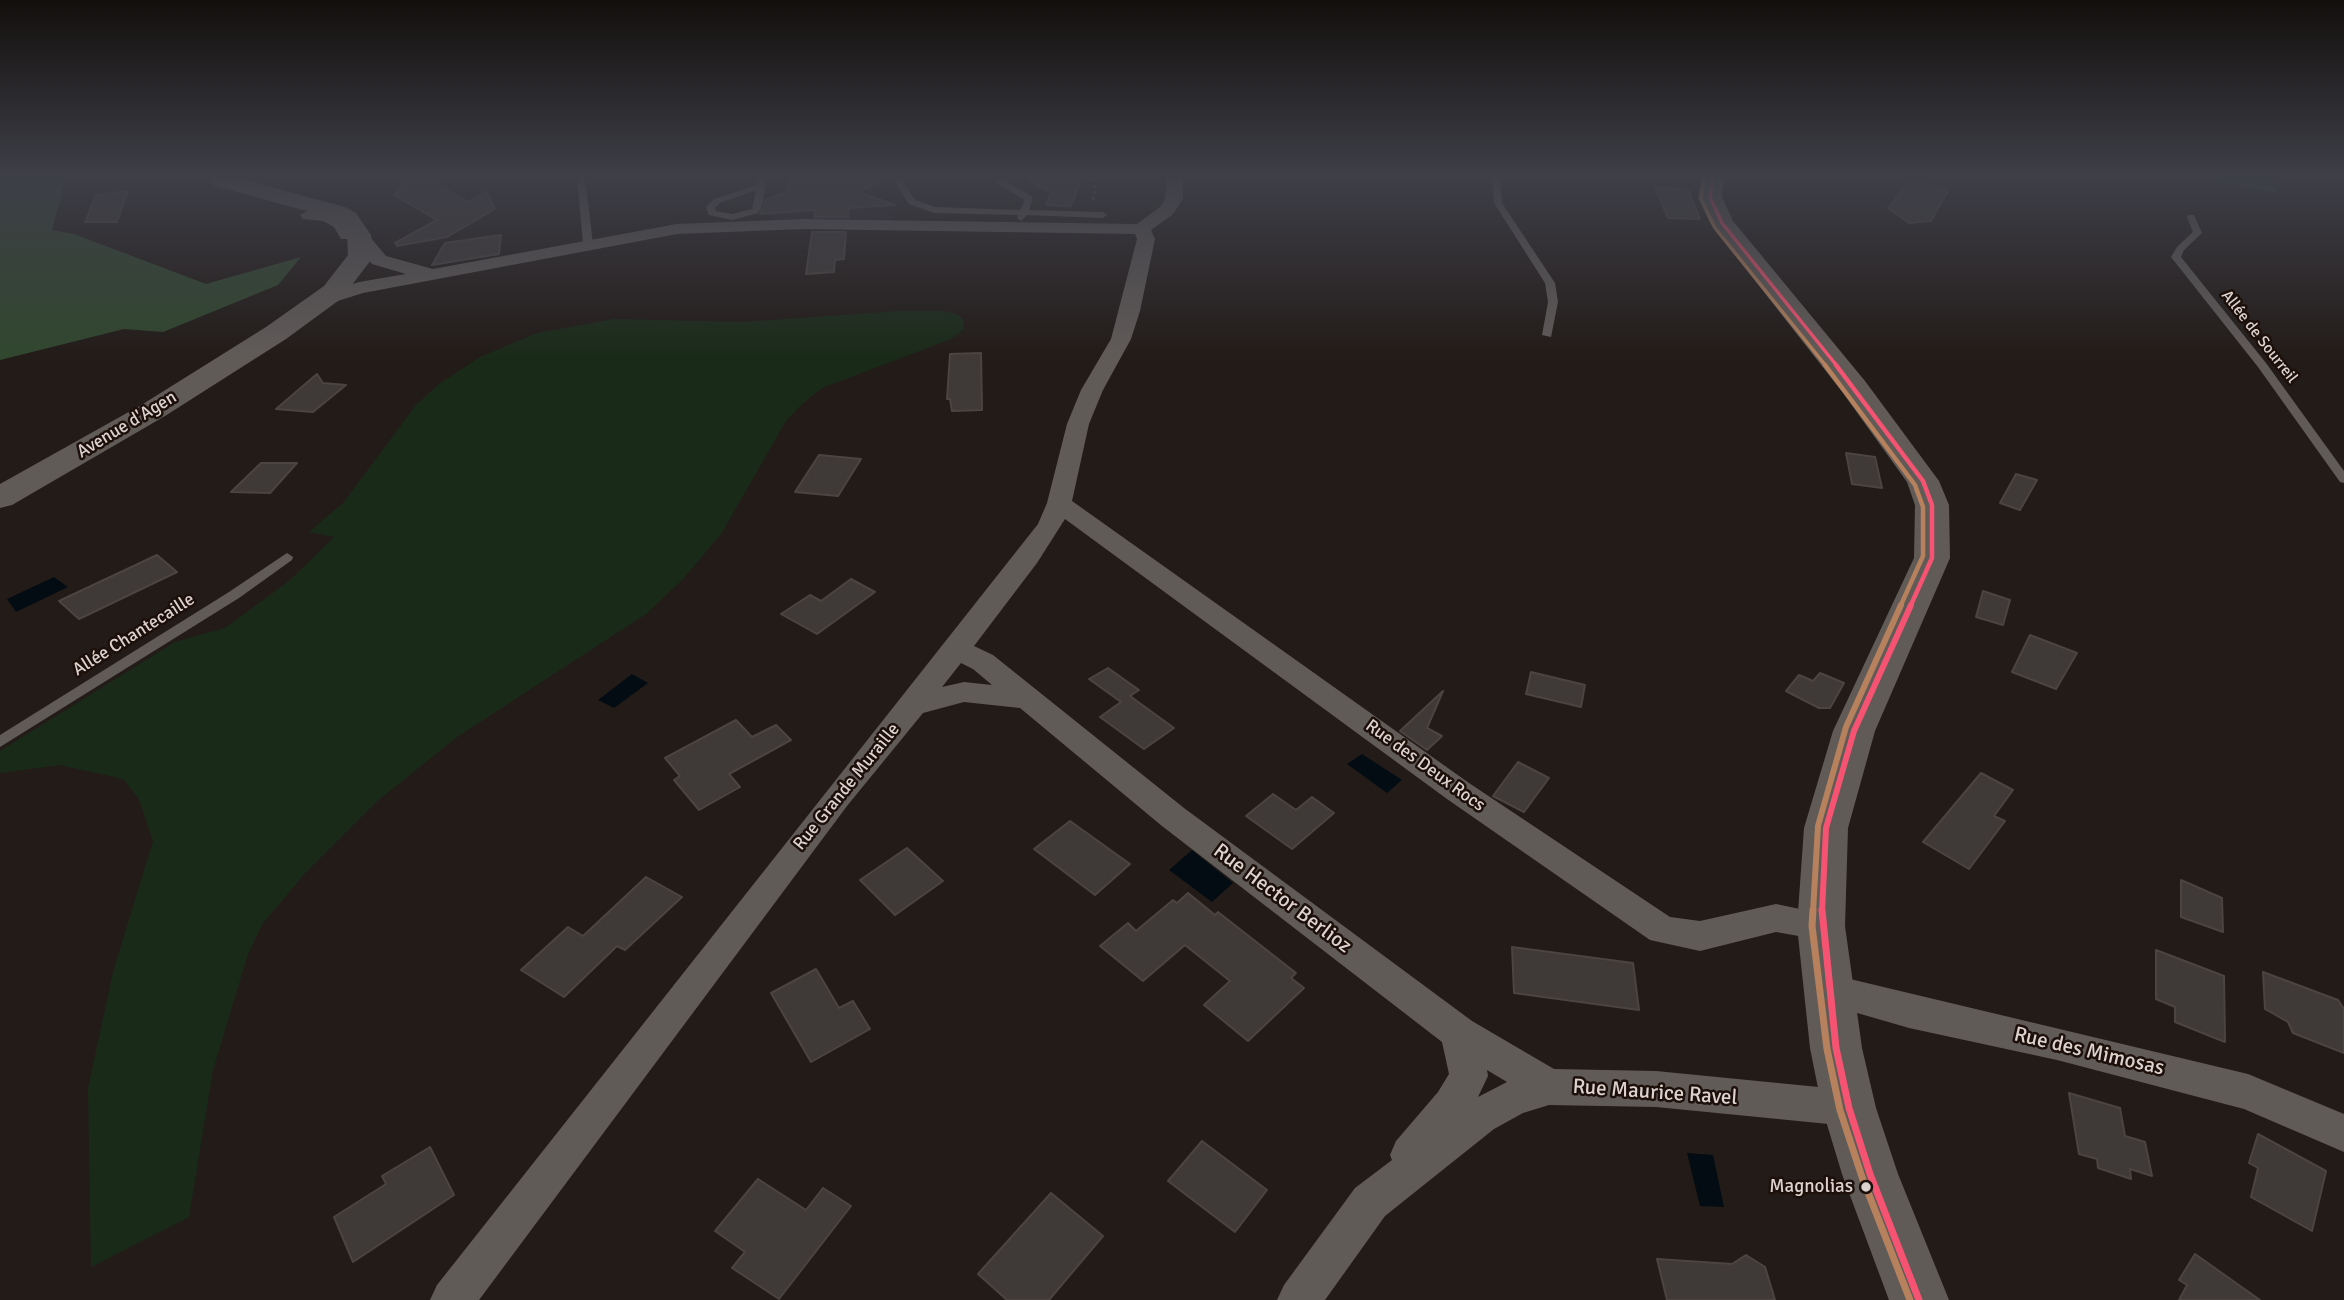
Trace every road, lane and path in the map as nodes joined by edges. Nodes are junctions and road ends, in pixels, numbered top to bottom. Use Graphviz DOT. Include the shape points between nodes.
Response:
graph roads {
  1 [pos="332,238"];
  2 [pos="359,238"];
  3 [pos="361,238"];
  4 [pos="587,238"];
  5 [pos="621,238"];
  6 [pos="1145,238"];
  7 [pos="1521,238"];
  8 [pos="1734,238"];
  9 [pos="2193,238"];
  10 [pos="588,244"];
  11 [pos="536,256"];
  12 [pos="414,270"];
  13 [pos="332,285"];
  14 [pos="1547,335"];
  15 [pos="2344,479"];
  16 [pos="0,498"];
  17 [pos="1059,503"];
  18 [pos="287,557"];
  19 [pos="956,648"];
  20 [pos="1025,698"];
  21 [pos="913,705"];
  22 [pos="0,742"];
  23 [pos="1821,926"];
  24 [pos="1829,990"];
  25 [pos="1459,1033"];
  26 [pos="1549,1087"];
  27 [pos="1849,1108"];
  28 [pos="2344,1133"];
  29 [pos="1370,1202"];
  30 [pos="453,1300"];
  31 [pos="1299,1300"];
  32 [pos="1919,1300"];
  1 -- 13 [label="street" via="337,252 329,270"];
  2 -- 13 [label="street" via="361,256"];
  3 -- 12 [label="street" via="379,260"];
  4 -- 10 [label="lane"];
  5 -- 10 [label="street"];
  6 -- 17 [label="street, Rue Grande Muraille" via="1121,339 1077,424"];
  7 -- 14 [label="lane" via="1550,283 1553,302"];
  8 -- 23 [label="street" via="1854,387 1923,481 1932,505 1932,558 1854,731 1826,828"];
  9 -- 15 [label="lane, Allée de Sourreil" via="2176,257"];
  10 -- 11 [label="street"];
  11 -- 12 [label="street"];
  11 -- 13 [label="street" via="389,282"];
  12 -- 13 [label="street"];
  13 -- 16 [label="street, Avenue d'Agen" via="251,348 154,411"];
  17 -- 19 [label="street, Rue Grande Muraille" via="1028,557"];
  17 -- 23 [label="street, Rue des Deux Rocs" via="1458,791 1662,930 1700,936 1776,918"];
  18 -- 22 [label="lane, Allée Chantecaille"];
  19 -- 20 [label="street, Rue Hector Berlioz" via="983,662"];
  19 -- 21 [label="street, Rue Grande Muraille"];
  20 -- 21 [label="street" via="964,692"];
  20 -- 25 [label="street, Rue Hector Berlioz" via="1173,817"];
  21 -- 30 [label="street, Rue Grande Muraille" via="819,820"];
  23 -- 24 [label="street"];
  24 -- 27 [label="street"];
  24 -- 28 [label="street, Rue des Mimosas" via="2249,1092"];
  25 -- 26 [label="street, Rue Hector Berlioz"];
  25 -- 29 [label="street, Rue Maurice Ravel" via="1469,1076 1452,1105"];
  26 -- 27 [label="street, Rue Maurice Ravel" via="1656,1089"];
  26 -- 29 [label="street, Rue Maurice Ravel" via="1513,1098 1480,1116"];
  27 -- 32 [label="street"];
  29 -- 31 [label="street, Rue Maurice Ravel"];
}
